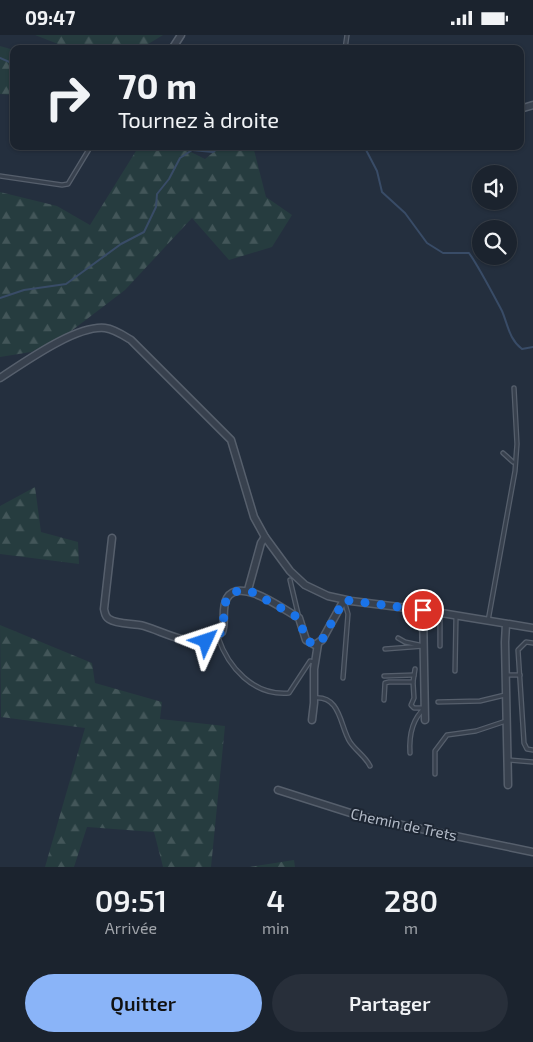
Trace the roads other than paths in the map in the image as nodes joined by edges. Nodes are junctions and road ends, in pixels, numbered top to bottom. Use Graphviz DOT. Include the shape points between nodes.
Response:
graph roads {
  1 [pos="89,150"];
  2 [pos="0,176"];
  3 [pos="0,378"];
  4 [pos="514,388"];
  5 [pos="503,453"];
  6 [pos="514,462"];
  7 [pos="265,537"];
  8 [pos="112,538"];
  9 [pos="290,580"];
  10 [pos="248,590"];
  11 [pos="344,600"];
  12 [pos="423,610"];
  13 [pos="440,613"];
  14 [pos="456,616"];
  15 [pos="299,618"];
  16 [pos="488,622"];
  17 [pos="506,625"];
  18 [pos="533,629"];
  19 [pos="218,636"];
  20 [pos="398,638"];
  21 [pos="533,643"];
  22 [pos="318,644"];
  23 [pos="424,646"];
  24 [pos="440,646"];
  25 [pos="385,649"];
  26 [pos="315,662"];
  27 [pos="415,669"];
  28 [pos="455,671"];
  29 [pos="414,675"];
  30 [pos="505,675"];
  31 [pos="520,675"];
  32 [pos="384,676"];
  33 [pos="343,678"];
  34 [pos="413,682"];
  35 [pos="506,694"];
  36 [pos="313,698"];
  37 [pos="384,700"];
  38 [pos="438,702"];
  39 [pos="425,708"];
  40 [pos="312,720"];
  41 [pos="425,720"];
  42 [pos="506,721"];
  43 [pos="533,750"];
  44 [pos="410,753"];
  45 [pos="507,760"];
  46 [pos="533,762"];
  47 [pos="370,766"];
  48 [pos="436,774"];
  49 [pos="508,785"];
  50 [pos="278,790"];
  51 [pos="533,851"];
  1 -- 2 [label="lane" via="68,184"];
  3 -- 7 [label="street" via="87,329 106,328 130,340 231,440 246,495"];
  4 -- 6 [label="lane" via="517,444"];
  5 -- 6 [label="lane"];
  6 -- 16 [label="lane"];
  7 -- 10 [label="street"];
  7 -- 11 [label="street" via="290,571 305,585"];
  8 -- 19 [label="street" via="104,609 109,619 143,625 197,642"];
  9 -- 15 [label="lane"];
  10 -- 15 [label="street"];
  10 -- 19 [label="street" via="235,591 226,599 223,628"];
  11 -- 12 [label="street"];
  11 -- 22 [label="street"];
  11 -- 33 [label="lane" via="348,614"];
  12 -- 13 [label="street"];
  12 -- 23 [label="street"];
  13 -- 14 [label="street"];
  13 -- 24 [label="lane"];
  14 -- 16 [label="street"];
  14 -- 28 [label="lane"];
  15 -- 22 [label="street" via="306,640"];
  16 -- 17 [label="street"];
  17 -- 18 [label="street"];
  17 -- 30 [label="street"];
  19 -- 26 [label="lane" via="226,657 239,674 272,693 288,693 310,661"];
  20 -- 23 [label="lane"];
  21 -- 31 [label="lane" via="526,642 518,649"];
  22 -- 26 [label="street"];
  23 -- 25 [label="lane"];
  23 -- 39 [label="street"];
  26 -- 36 [label="street"];
  27 -- 29 [label="lane"];
  29 -- 32 [label="lane"];
  29 -- 34 [label="lane"];
  30 -- 31 [label="lane"];
  30 -- 35 [label="street"];
  31 -- 43 [label="lane" via="524,743 527,749"];
  34 -- 37 [label="lane" via="385,683"];
  34 -- 39 [label="lane" via="411,705"];
  35 -- 38 [label="lane" via="480,701"];
  35 -- 42 [label="street"];
  36 -- 40 [label="street"];
  36 -- 47 [label="lane" via="322,698 335,706 351,743"];
  39 -- 41 [label="street"];
  39 -- 44 [label="lane" via="410,736"];
  42 -- 45 [label="street"];
  42 -- 48 [label="lane" via="476,731 447,735 435,751"];
  45 -- 46 [label="lane"];
  45 -- 49 [label="street"];
  50 -- 51 [label="street, Chemin de Trets" via="350,814"];
}
